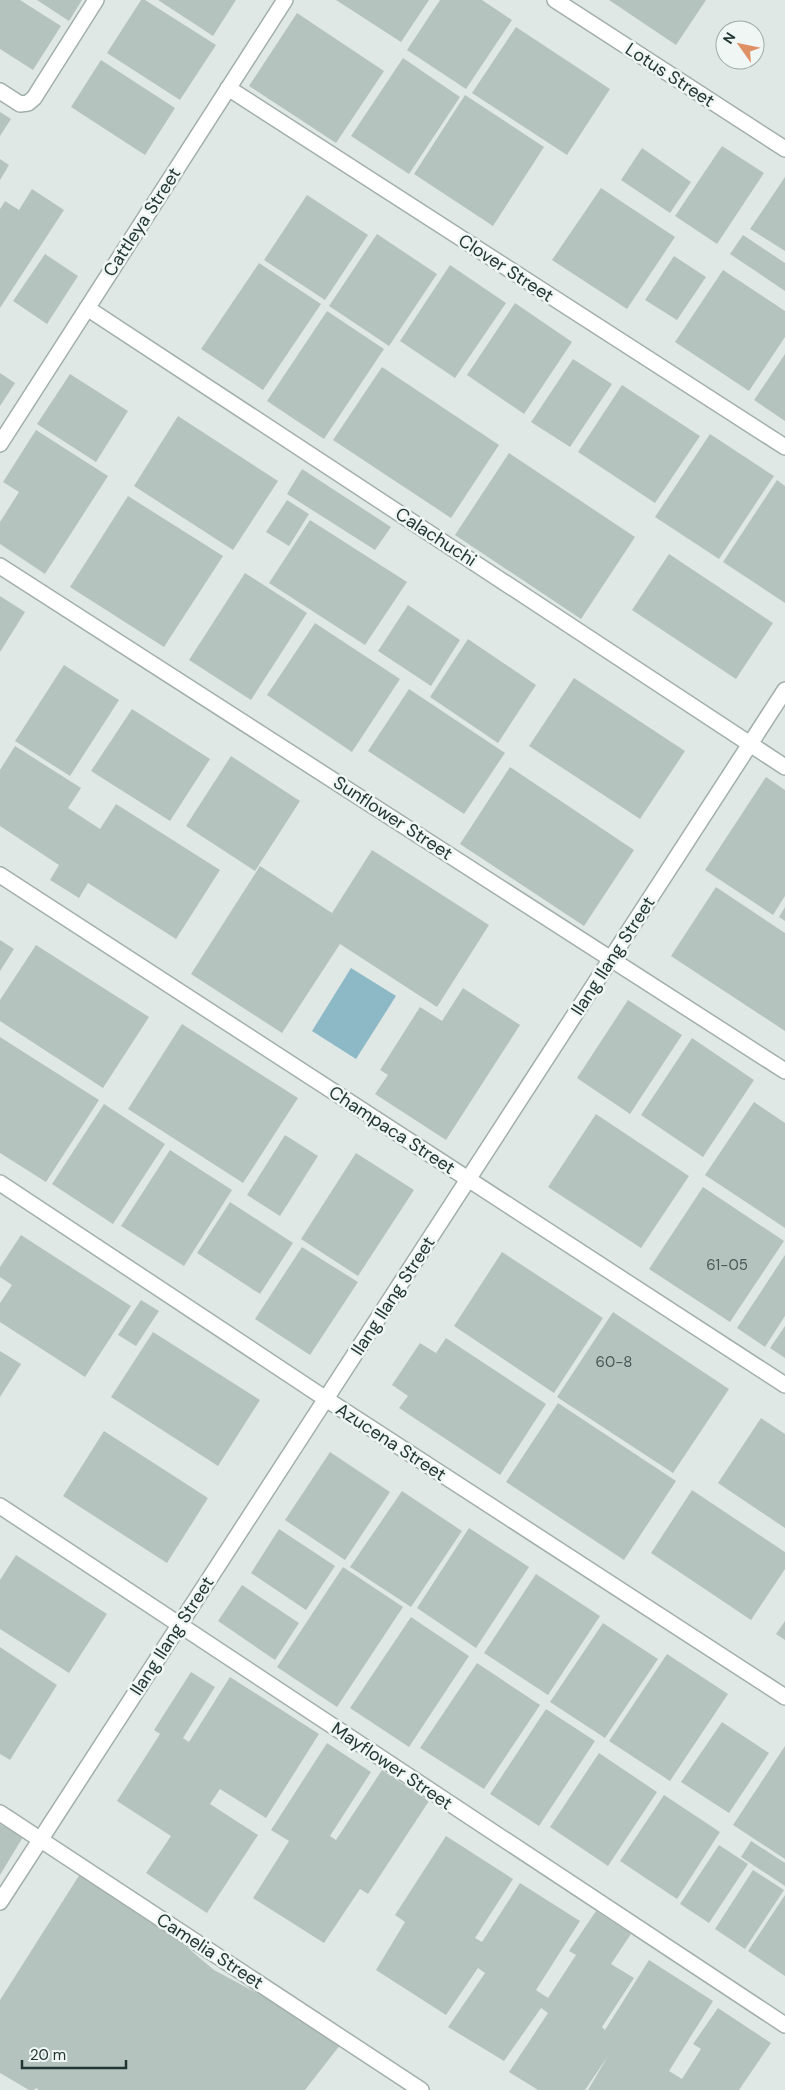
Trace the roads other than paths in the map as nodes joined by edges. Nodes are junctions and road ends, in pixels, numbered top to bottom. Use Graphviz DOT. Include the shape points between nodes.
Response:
graph roads {
  1 [pos="96,0"];
  2 [pos="285,0"];
  3 [pos="555,0"];
  4 [pos="228,88"];
  5 [pos="0,91"];
  6 [pos="785,149"];
  7 [pos="87,308"];
  8 [pos="0,444"];
  9 [pos="785,447"];
  10 [pos="0,566"];
  11 [pos="785,690"];
  12 [pos="750,744"];
  13 [pos="785,767"];
  14 [pos="0,875"];
  15 [pos="611,959"];
  16 [pos="785,1071"];
  17 [pos="468,1180"];
  18 [pos="0,1183"];
  19 [pos="785,1385"];
  20 [pos="326,1399"];
  21 [pos="0,1506"];
  22 [pos="179,1624"];
  23 [pos="785,1697"];
  24 [pos="0,1813"];
  25 [pos="40,1839"];
  26 [pos="0,1902"];
  27 [pos="785,2026"];
  28 [pos="421,2090"];
  1 -- 5 [label="street" via="34,98 20,104"];
  2 -- 4 [label="street, Cattleya Street"];
  3 -- 6 [label="street, Lotus Street"];
  4 -- 7 [label="street, Cattleya Street"];
  4 -- 9 [label="street, Clover Street"];
  7 -- 8 [label="street, Cattleya Street"];
  7 -- 12 [label="street, Calachuchi"];
  10 -- 15 [label="street, Sunflower Street"];
  11 -- 12 [label="street, Ilang Ilang Street"];
  12 -- 13 [label="street, Calachuchi"];
  12 -- 15 [label="street, Ilang Ilang Street"];
  14 -- 17 [label="street, Champaca Street"];
  15 -- 16 [label="street, Sunflower Street"];
  15 -- 17 [label="street, Ilang Ilang Street"];
  17 -- 19 [label="street, Champaca Street"];
  17 -- 20 [label="street, Ilang Ilang Street"];
  18 -- 20 [label="street, Azucena Street"];
  20 -- 22 [label="street, Ilang Ilang Street"];
  20 -- 23 [label="street, Azucena Street"];
  21 -- 22 [label="street, Mayflower Street"];
  22 -- 25 [label="street, Ilang Ilang Street"];
  22 -- 27 [label="street, Mayflower Street"];
  24 -- 25 [label="street, Camelia Street"];
  25 -- 26 [label="street, Ilang Ilang Street"];
  25 -- 28 [label="street, Camelia Street"];
}
